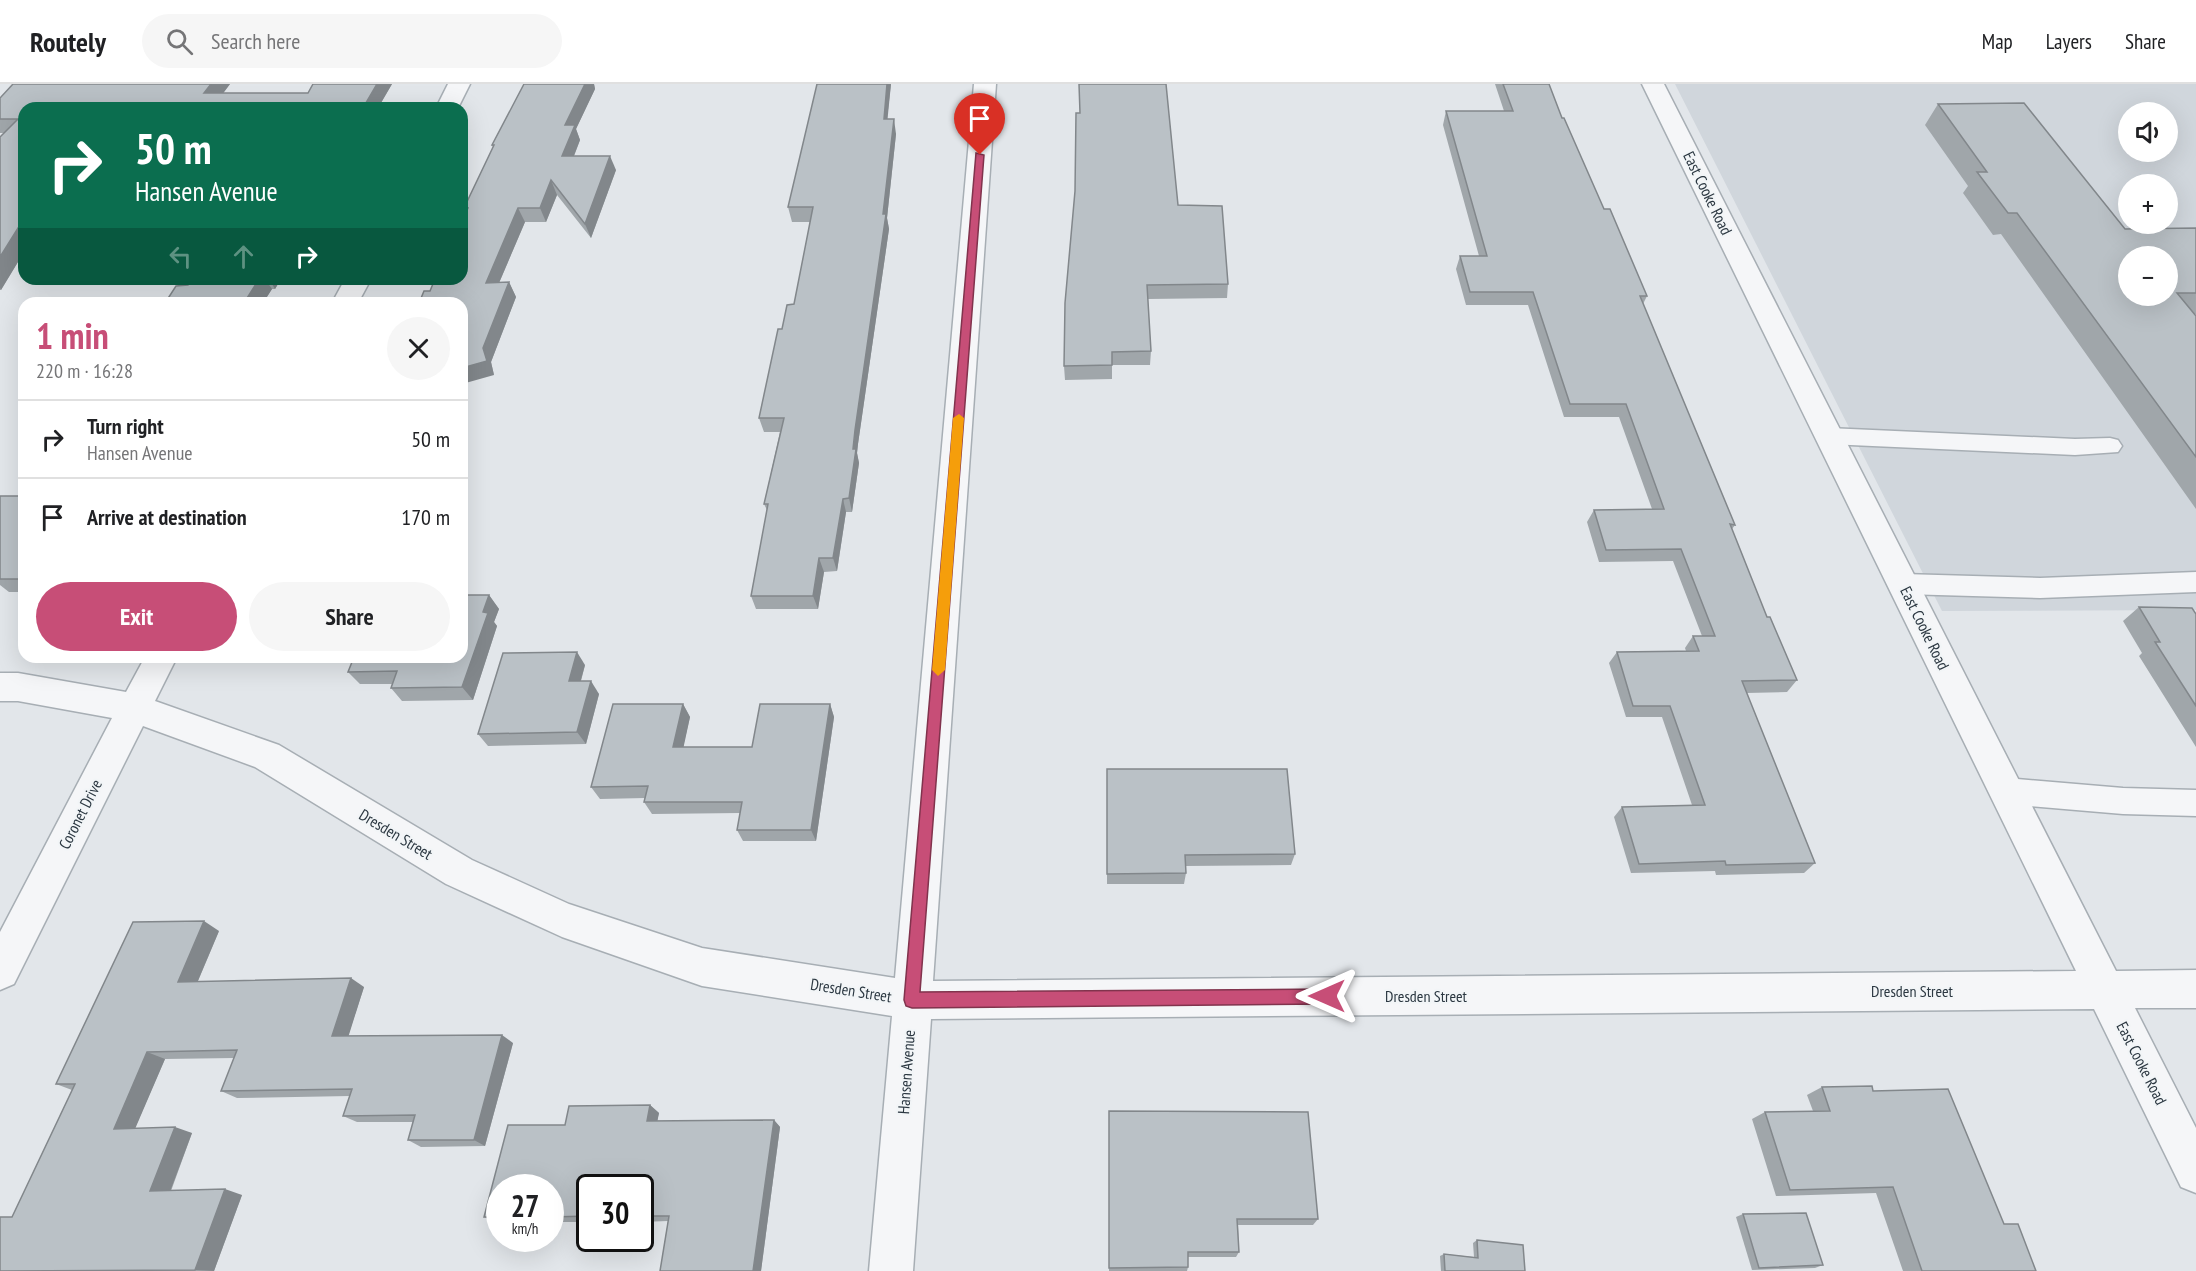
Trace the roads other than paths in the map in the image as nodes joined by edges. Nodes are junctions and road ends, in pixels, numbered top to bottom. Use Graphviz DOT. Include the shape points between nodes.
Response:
graph roads {
  1 [pos="459,84"];
  2 [pos="985,84"];
  3 [pos="1653,84"];
  4 [pos="450,102"];
  5 [pos="1828,436"];
  6 [pos="2110,446"];
  7 [pos="2196,582"];
  8 [pos="1903,584"];
  9 [pos="158,663"];
  10 [pos="0,687"];
  11 [pos="134,708"];
  12 [pos="2006,791"];
  13 [pos="2196,803"];
  14 [pos="0,971"];
  15 [pos="2196,989"];
  16 [pos="2105,990"];
  17 [pos="912,1000"];
  18 [pos="2196,1172"];
  19 [pos="891,1271"];
  1 -- 4 [label="street"];
  2 -- 17 [label="street, Hansen Avenue"];
  3 -- 5 [label="street, East Cooke Road"];
  5 -- 6 [label="lane"];
  5 -- 8 [label="street, East Cooke Road"];
  7 -- 8 [label="lane" via="2040,588"];
  8 -- 12 [label="street, East Cooke Road"];
  9 -- 11 [label="street, Coronet Drive"];
  10 -- 11 [label="street, Dresden Street"];
  11 -- 14 [label="street, Coronet Drive"];
  11 -- 17 [label="street, Dresden Street" via="267,756 459,872 562,919 702,967"];
  12 -- 13 [label="lane"];
  12 -- 16 [label="street, East Cooke Road"];
  15 -- 16 [label="street, Dresden Street"];
  16 -- 17 [label="street, Dresden Street"];
  16 -- 18 [label="street, East Cooke Road"];
  17 -- 19 [label="street, Hansen Avenue"];
}
